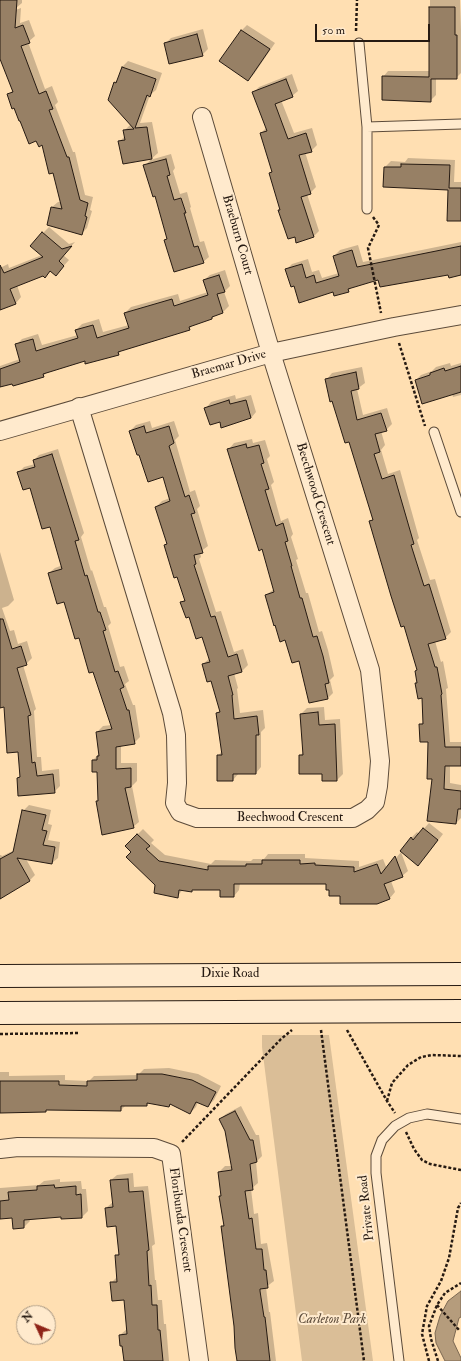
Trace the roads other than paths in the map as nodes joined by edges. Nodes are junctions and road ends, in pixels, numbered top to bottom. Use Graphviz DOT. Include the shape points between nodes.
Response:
graph roads {
  1 [pos="359,43"];
  2 [pos="202,117"];
  3 [pos="461,124"];
  4 [pos="367,127"];
  5 [pos="367,209"];
  6 [pos="461,315"];
  7 [pos="271,353"];
  8 [pos="80,407"];
  9 [pos="0,431"];
  10 [pos="434,432"];
  11 [pos="461,512"];
  12 [pos="461,974"];
  13 [pos="0,976"];
  14 [pos="461,1011"];
  15 [pos="0,1013"];
  16 [pos="461,1119"];
  17 [pos="0,1150"];
  18 [pos="199,1361"];
  19 [pos="399,1361"];
  1 -- 4 [label="lane"];
  2 -- 7 [label="street, Braeburn Court"];
  3 -- 4 [label="lane"];
  4 -- 5 [label="lane"];
  6 -- 7 [label="street, Braemar Drive"];
  7 -- 8 [label="street, Braemar Drive"];
  7 -- 8 [label="street, Beechwood Crescent" via="370,670 380,761 378,786 375,802 353,818 197,818 180,812 175,803 176,735 172,713"];
  8 -- 9 [label="street, Braemar Drive"];
  10 -- 11 [label="lane"];
  12 -- 13 [label="main road, Dixie Road"];
  14 -- 15 [label="main road"];
  16 -- 19 [label="lane, Private Road" via="428,1114 409,1118 395,1126 382,1140 376,1156"];
  17 -- 18 [label="street, Floribunda Crescent" via="18,1147 154,1148 171,1154"];
}
